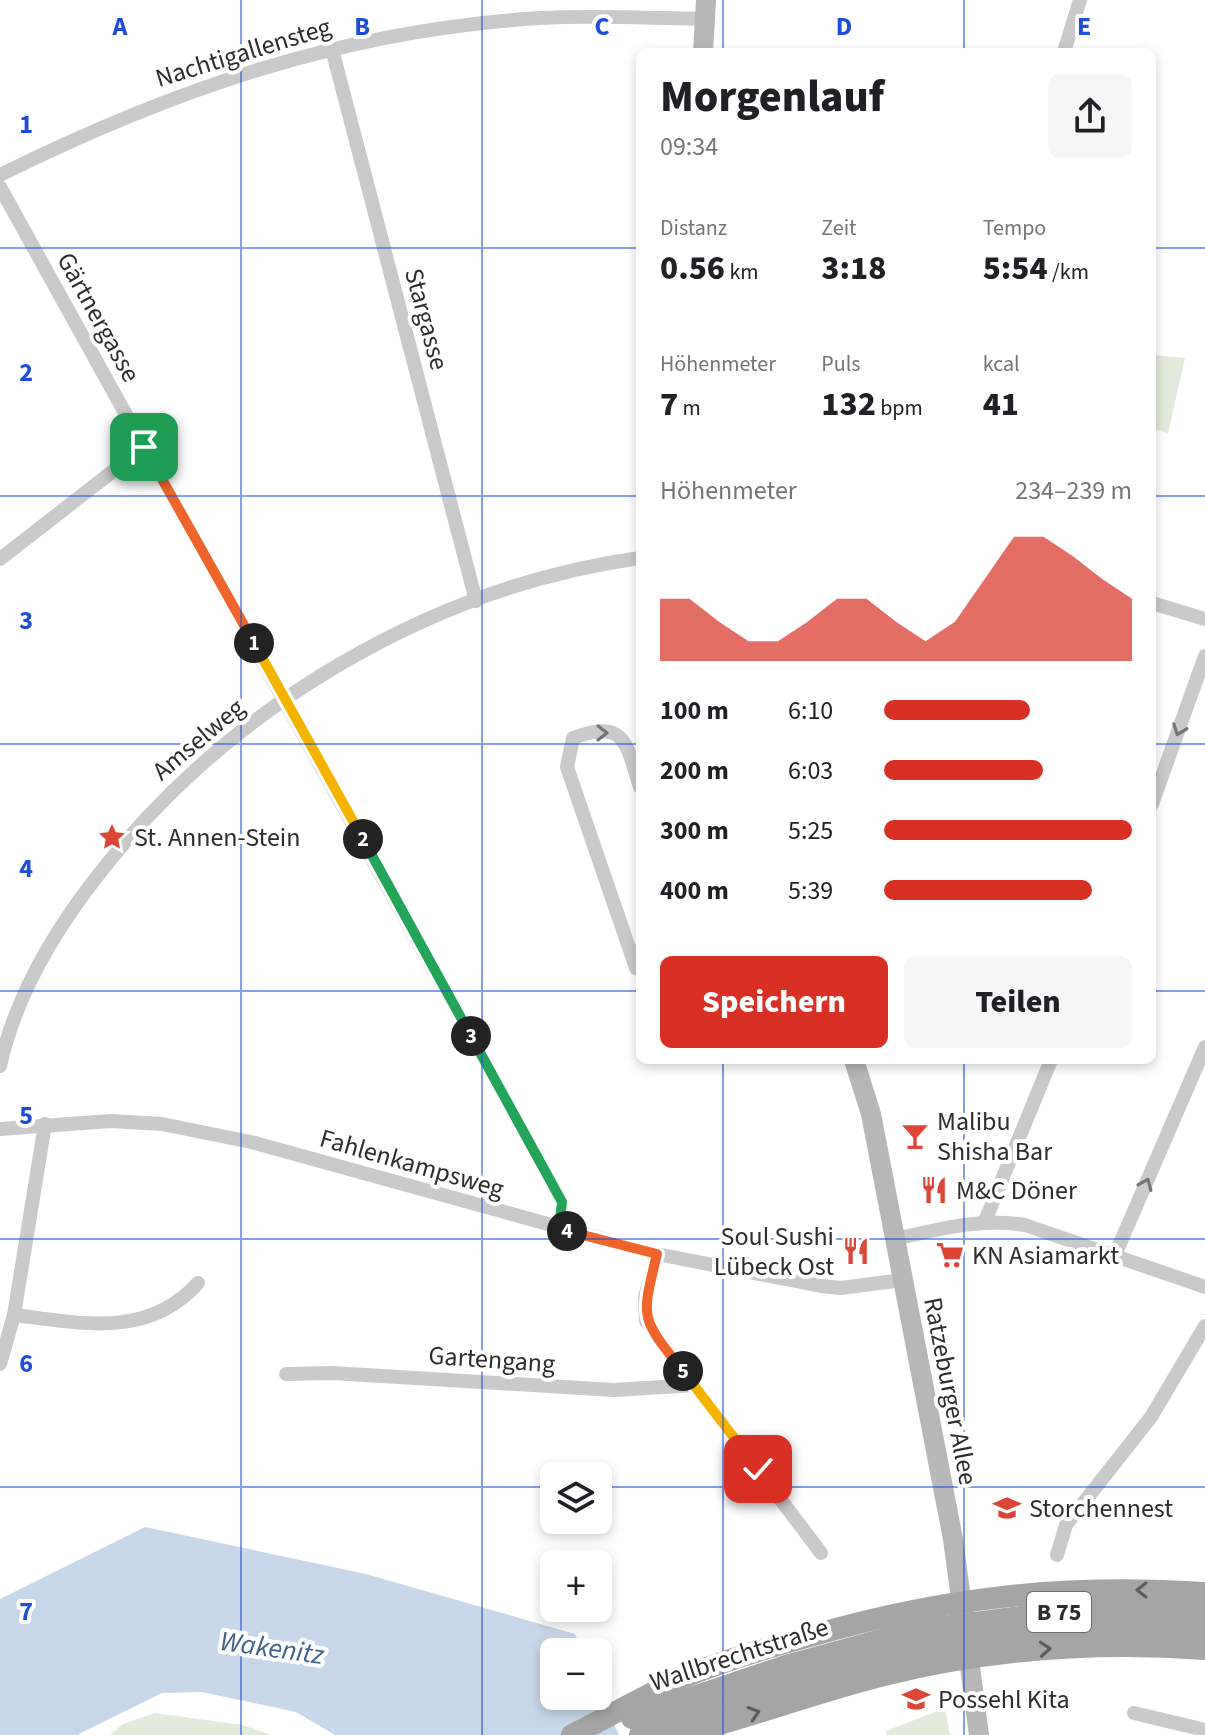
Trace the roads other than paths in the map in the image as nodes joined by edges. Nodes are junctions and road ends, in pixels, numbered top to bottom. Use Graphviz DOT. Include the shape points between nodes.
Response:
graph roads {
  1 [pos="1080,0"];
  2 [pos="705,9"];
  3 [pos="703,48"];
  4 [pos="1065,48"];
  5 [pos="332,49"];
  6 [pos="0,175"];
  7 [pos="0,187"];
  8 [pos="144,447"];
  9 [pos="0,559"];
  10 [pos="636,559"];
  11 [pos="476,601"];
  12 [pos="1156,604"];
  13 [pos="1205,619"];
  14 [pos="1205,656"];
  15 [pos="286,700"];
  16 [pos="636,775"];
  17 [pos="1156,793"];
  18 [pos="636,968"];
  19 [pos="1205,1047"];
  20 [pos="855,1064"];
  21 [pos="1049,1064"];
  22 [pos="0,1066"];
  23 [pos="45,1124"];
  24 [pos="0,1129"];
  25 [pos="985,1221"];
  26 [pos="559,1229"];
  27 [pos="895,1239"];
  28 [pos="657,1254"];
  29 [pos="1115,1255"];
  30 [pos="902,1280"];
  31 [pos="198,1283"];
  32 [pos="1205,1287"];
  33 [pos="14,1315"];
  34 [pos="1205,1326"];
  35 [pos="0,1364"];
  36 [pos="286,1374"];
  37 [pos="695,1385"];
  38 [pos="821,1553"];
  39 [pos="1057,1555"];
  40 [pos="1205,1593"];
  41 [pos="961,1600"];
  42 [pos="1205,1613"];
  43 [pos="1205,1630"];
  44 [pos="920,1648"];
  45 [pos="1205,1649"];
  46 [pos="968,1659"];
  47 [pos="1134,1713"];
  48 [pos="1205,1730"];
  49 [pos="572,1735"];
  50 [pos="582,1735"];
  51 [pos="640,1735"];
  52 [pos="679,1735"];
  53 [pos="979,1735"];
  1 -- 4 [label="street"];
  2 -- 3 [label="main road"];
  2 -- 5 [label="street, Nachtigallensteg" via="539,18"];
  5 -- 6 [label="street, Nachtigallensteg" via="164,99"];
  5 -- 11 [label="street, Stargasse"];
  7 -- 8 [label="street, Gärtnergasse"];
  8 -- 9 [label="street"];
  8 -- 15 [label="street, Gärtnergasse"];
  10 -- 11 [label="street, Amselweg" via="550,575"];
  11 -- 15 [label="street, Amselweg" via="385,639"];
  12 -- 13 [label="street"];
  14 -- 17 [label="street, one-way"];
  15 -- 22 [label="street, Amselweg" via="176,785 90,885 28,984"];
  15 -- 26 [label="street, Gärtnergasse" via="562,1202"];
  18 -- 16 [label="street, one-way" via="567,767 573,738 605,729 619,734"];
  29 -- 19 [label="street, one-way"];
  20 -- 27 [label="main road, Ratzeburger Allee" via="871,1114"];
  21 -- 25 [label="street"];
  23 -- 24 [label="street, Fahlenkampsweg"];
  23 -- 26 [label="street, Fahlenkampsweg" via="162,1124 251,1142"];
  23 -- 33 [label="street"];
  25 -- 27 [label="street"];
  25 -- 29 [label="street" via="1025,1225"];
  26 -- 28 [label="street, Fahlenkampsweg"];
  27 -- 30 [label="main road, Ratzeburger Allee"];
  28 -- 30 [label="street, Fahlenkampsweg" via="821,1286"];
  28 -- 37 [label="street" via="645,1297 646,1321"];
  29 -- 32 [label="street"];
  30 -- 41 [label="main road, Ratzeburger Allee"];
  31 -- 33 [label="street" via="182,1301 129,1323 93,1325"];
  33 -- 35 [label="street"];
  34 -- 39 [label="street" via="1151,1417 1066,1525"];
  36 -- 37 [label="street, Gartengang" via="614,1390"];
  37 -- 38 [label="street"];
  40 -- 41 [label="main road, one-way" via="1079,1590"];
  41 -- 46 [label="main road, Ratzeburger Allee"];
  41 -- 49 [label="main road" via="779,1644 693,1674"];
  42 -- 44 [label="main road, B 75, bridge" via="1081,1609"];
  43 -- 44 [label="main road, B 75, bridge" via="1082,1627"];
  44 -- 46 [label="main road"];
  44 -- 50 [label="main road, Wallbrechtstraße / B 75" via="789,1665"];
  44 -- 51 [label="main road, Wallbrechtstraße / B 75" via="793,1680"];
  52 -- 44 [label="main road, one-way" via="800,1698"];
  46 -- 45 [label="main road, one-way" via="1083,1646"];
  46 -- 53 [label="main road, Ratzeburger Allee"];
  47 -- 48 [label="street"];
}
